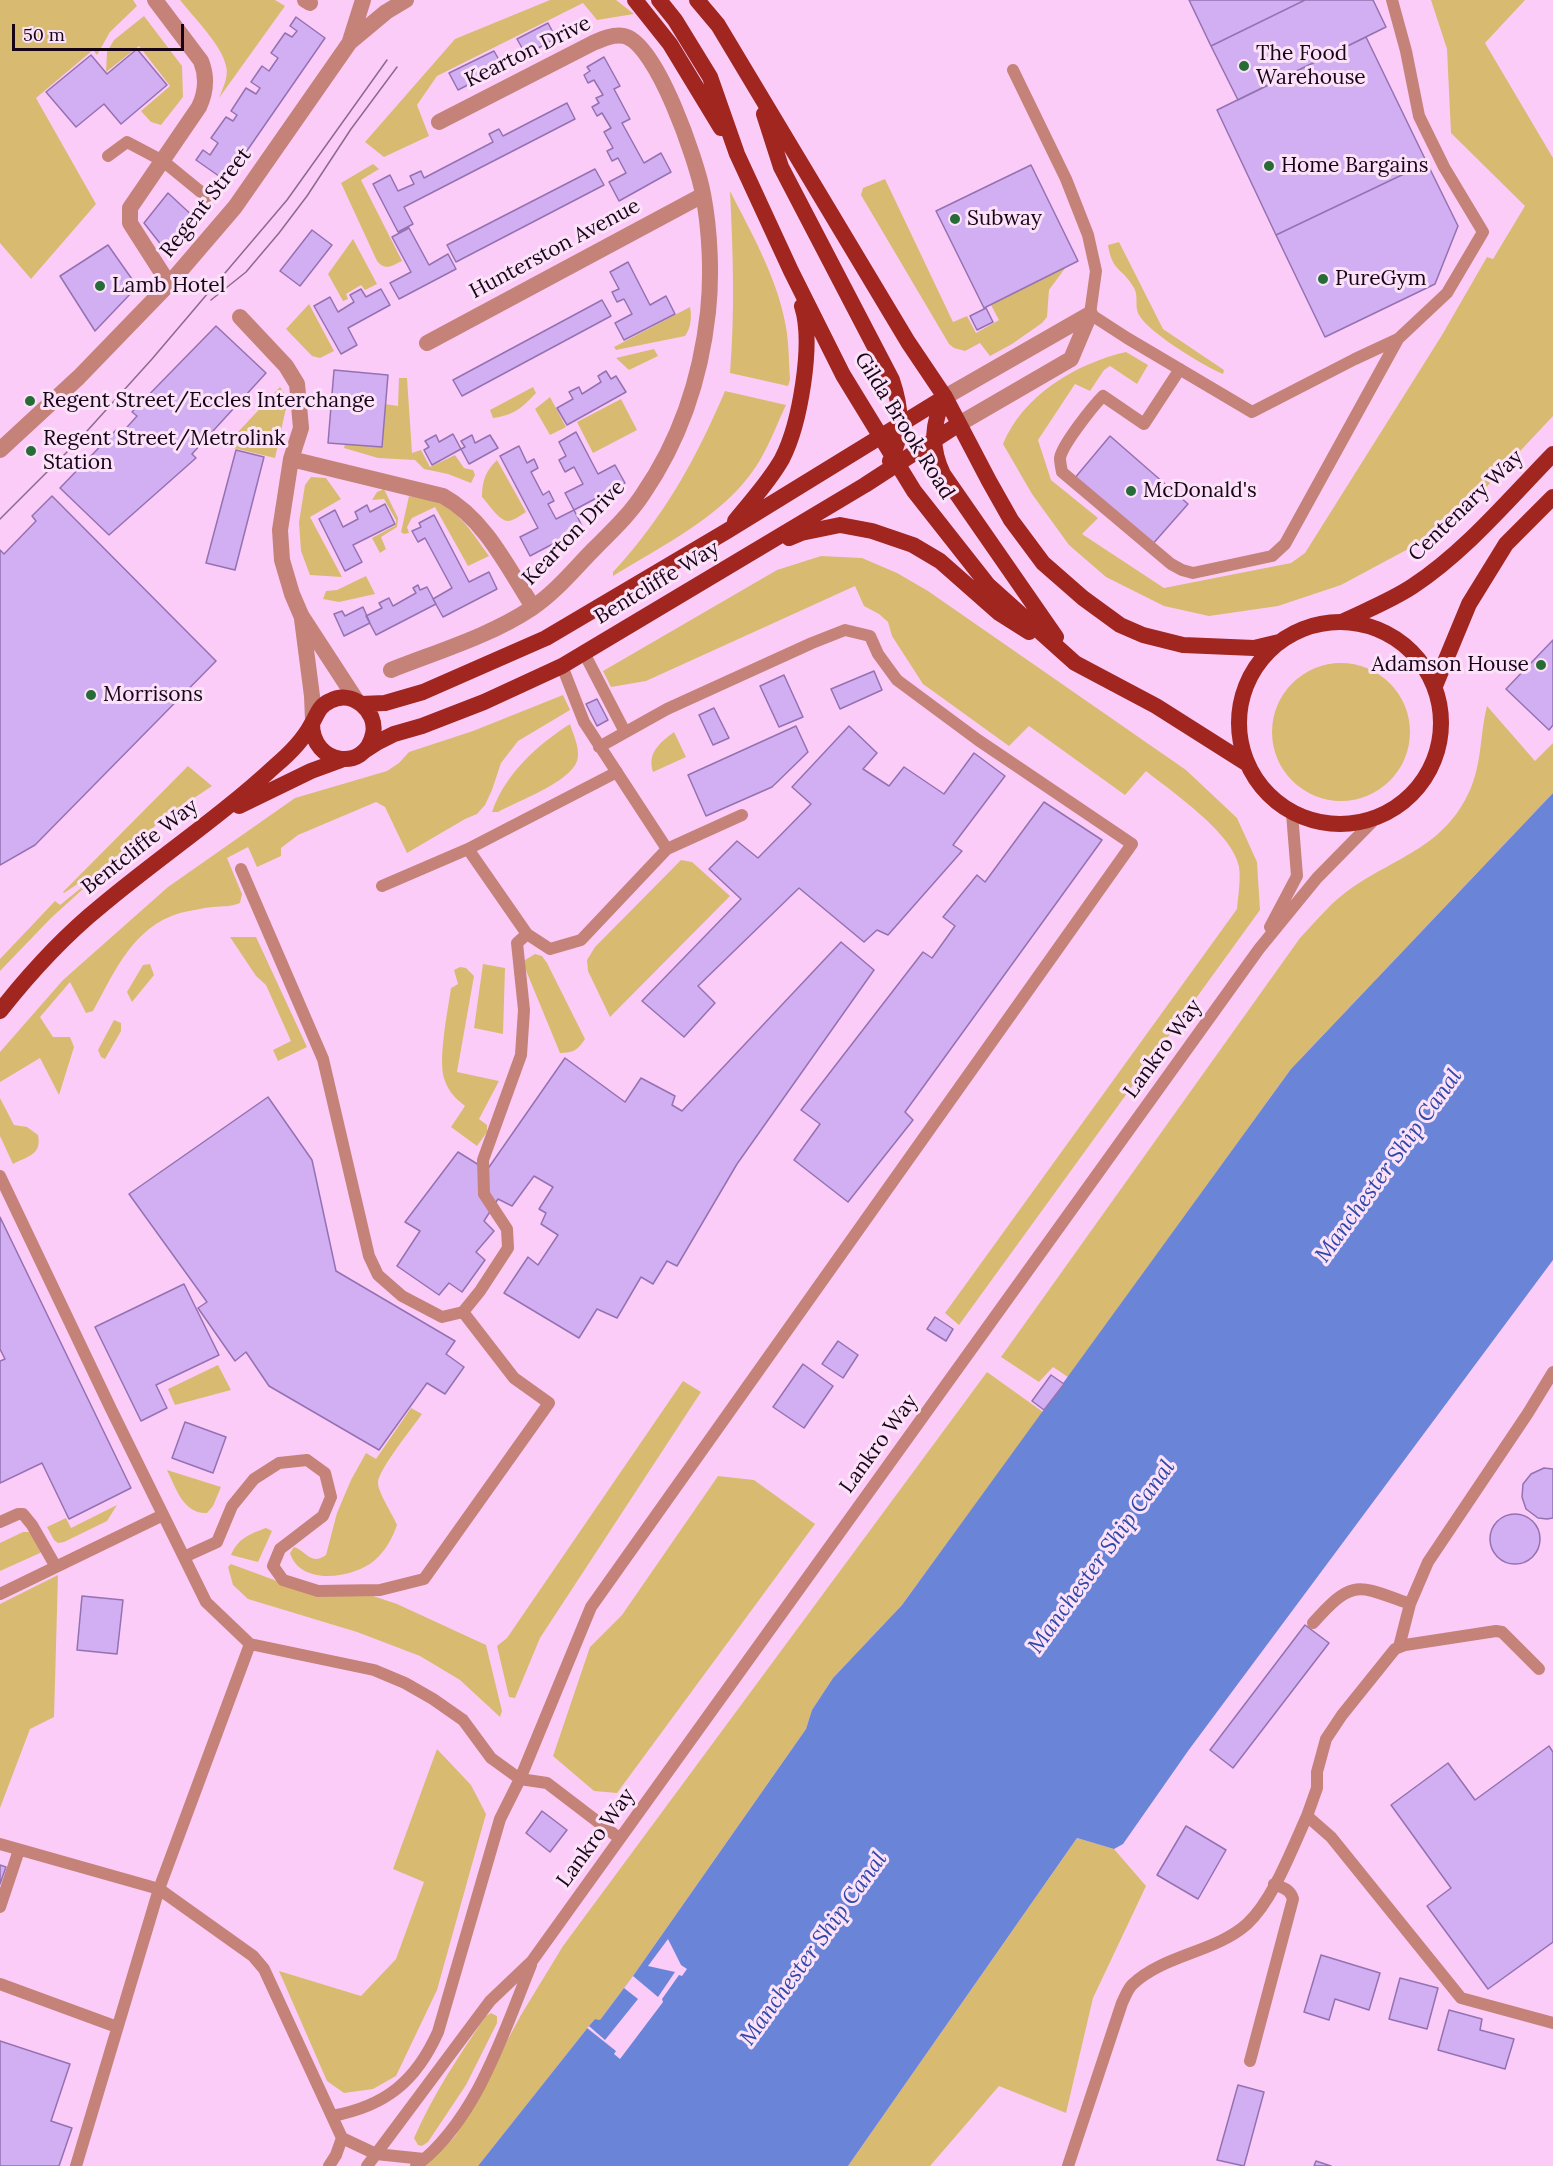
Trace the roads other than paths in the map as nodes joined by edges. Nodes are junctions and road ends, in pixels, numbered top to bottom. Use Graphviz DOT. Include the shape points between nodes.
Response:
graph roads {
  1 [pos="155,0"];
  2 [pos="363,0"];
  3 [pos="406,0"];
  4 [pos="635,0"];
  5 [pos="659,0"];
  6 [pos="697,0"];
  7 [pos="704,0"];
  8 [pos="1392,0"];
  9 [pos="718,25"];
  10 [pos="350,42"];
  11 [pos="1013,70"];
  12 [pos="754,85"];
  13 [pos="439,122"];
  14 [pos="737,154"];
  15 [pos="108,156"];
  16 [pos="163,161"];
  17 [pos="703,195"];
  18 [pos="207,197"];
  19 [pos="791,271"];
  20 [pos="169,284"];
  21 [pos="1090,314"];
  22 [pos="240,317"];
  23 [pos="1398,339"];
  24 [pos="427,343"];
  25 [pos="1180,369"];
  26 [pos="945,397"];
  27 [pos="900,423"];
  28 [pos="959,424"];
  29 [pos="881,436"];
  30 [pos="933,440"];
  31 [pos="0,450"];
  32 [pos="1553,454"];
  33 [pos="291,459"];
  34 [pos="892,464"];
  35 [pos="1553,497"];
  36 [pos="727,531"];
  37 [pos="736,562"];
  38 [pos="533,607"];
  39 [pos="302,615"];
  40 [pos="1344,621"];
  41 [pos="1279,642"];
  42 [pos="584,653"];
  43 [pos="1075,663"];
  44 [pos="562,666"];
  45 [pos="391,670"];
  46 [pos="1435,686"];
  47 [pos="359,702"];
  48 [pos="312,722"];
  49 [pos="625,732"];
  50 [pos="599,747"];
  51 [pos="364,752"];
  52 [pos="341,760"];
  53 [pos="1246,763"];
  54 [pos="617,771"];
  55 [pos="1292,813"];
  56 [pos="742,815"];
  57 [pos="214,819"];
  58 [pos="1375,819"];
  59 [pos="468,849"];
  60 [pos="666,849"];
  61 [pos="241,869"];
  62 [pos="382,886"];
  63 [pos="527,934"];
  64 [pos="1259,949"];
  65 [pos="0,1011"];
  66 [pos="0,1176"];
  67 [pos="463,1312"];
  68 [pos="1553,1372"];
  69 [pos="163,1515"];
  70 [pos="0,1522"];
  71 [pos="184,1557"];
  72 [pos="56,1567"];
  73 [pos="0,1594"];
  74 [pos="1410,1604"];
  75 [pos="1313,1623"];
  76 [pos="250,1644"];
  77 [pos="1399,1647"];
  78 [pos="1539,1670"];
  79 [pos="520,1779"];
  80 [pos="1307,1816"];
  81 [pos="619,1839"];
  82 [pos="0,1844"];
  83 [pos="19,1850"];
  84 [pos="1274,1884"];
  85 [pos="159,1889"];
  86 [pos="0,1907"];
  87 [pos="532,1961"];
  88 [pos="0,1984"];
  89 [pos="1553,2024"];
  90 [pos="117,2027"];
  91 [pos="1250,2061"];
  92 [pos="332,2116"];
  93 [pos="342,2138"];
  94 [pos="376,2154"];
  95 [pos="420,2163"];
  96 [pos="76,2166"];
  97 [pos="329,2166"];
  98 [pos="367,2166"];
  99 [pos="1068,2166"];
  1 -- 16 [label="street" via="205,72 204,98"];
  2 -- 10 [label="street, Regent Street"];
  3 -- 10 [label="street, Regent Street"];
  4 -- 14 [label="main road" via="670,44"];
  5 -- 14 [label="main road, Gilda Brook Road" via="710,77"];
  6 -- 9 [label="main road, Gilda Brook Road"];
  7 -- 9 [label="main road"];
  8 -- 23 [label="lane" via="1419,116 1483,232 1447,293"];
  9 -- 12 [label="main road, Gilda Brook Road"];
  10 -- 20 [label="street, Regent Street" via="235,207"];
  11 -- 21 [label="lane" via="1066,179 1088,235 1096,271"];
  12 -- 26 [label="main road, Gilda Brook Road"];
  12 -- 27 [label="main road" via="781,167 892,380"];
  13 -- 17 [label="street, Kearton Drive" via="593,43 625,36 645,51 666,87 693,156"];
  14 -- 19 [label="main road, Gilda Brook Road"];
  15 -- 16 [label="lane" via="127,142"];
  16 -- 18 [label="lane"];
  16 -- 20 [label="street" via="130,208 130,224"];
  17 -- 24 [label="street, Hunterston Avenue"];
  17 -- 38 [label="street, Kearton Drive" via="710,269 708,312 685,414 638,501"];
  19 -- 29 [label="main road, Gilda Brook Road" via="843,375"];
  19 -- 36 [label="main road" via="805,314 807,346 798,410 782,458"];
  20 -- 31 [label="street, Regent Street" via="79,377"];
  21 -- 25 [label="lane"];
  21 -- 26 [label="street"];
  21 -- 28 [label="street" via="1071,359"];
  22 -- 33 [label="street" via="286,366 297,384 301,428"];
  23 -- 25 [label="lane" via="1252,412"];
  23 -- 25 [label="lane" via="1285,543 1272,556 1192,573 1172,564 1062,472 1060,460 1062,451 1103,396 1144,424"];
  26 -- 27 [label="main road, Bentcliffe Way"];
  26 -- 28 [label="main road, Gilda Brook Road"];
  26 -- 30 [label="main road" via="934,425"];
  27 -- 29 [label="main road, Bentcliffe Way"];
  27 -- 34 [label="main road"];
  28 -- 30 [label="main road, Bentcliffe Way"];
  28 -- 41 [label="main road, Gilda Brook Road" via="1011,520 1043,563 1120,624 1143,635 1183,645 1254,648"];
  29 -- 34 [label="main road, Gilda Brook Road"];
  29 -- 36 [label="main road, Bentcliffe Way"];
  30 -- 34 [label="main road, Bentcliffe Way"];
  30 -- 43 [label="main road" via="943,474"];
  32 -- 40 [label="main road, Centenary Way" via="1435,571 1412,588"];
  33 -- 38 [label="street" via="442,496 458,504 488,538"];
  33 -- 39 [label="street" via="280,531 287,580"];
  34 -- 37 [label="main road, Bentcliffe Way"];
  34 -- 43 [label="main road, Gilda Brook Road" via="988,585"];
  35 -- 46 [label="main road" via="1506,544 1481,584"];
  36 -- 47 [label="main road, Bentcliffe Way" via="546,638 423,692 385,703"];
  37 -- 42 [label="main road, Bentcliffe Way"];
  37 -- 43 [label="main road" via="801,533 840,525 872,531 913,545 940,561 999,613"];
  38 -- 45 [label="street, Kearton Drive" via="482,635"];
  39 -- 47 [label="street"];
  39 -- 48 [label="street"];
  40 -- 41 [label="main road" via="1310,626"];
  40 -- 46 [label="main road" via="1373,627 1399,640 1420,660"];
  41 -- 53 [label="main road" via="1256,667 1241,697 1238,731"];
  42 -- 44 [label="main road, Bentcliffe Way"];
  42 -- 49 [label="lane"];
  43 -- 53 [label="main road, Gilda Brook Road" via="1156,706"];
  44 -- 50 [label="lane" via="584,722"];
  44 -- 51 [label="main road, Bentcliffe Way" via="484,702 394,734"];
  46 -- 58 [label="main road" via="1441,712 1440,739 1433,765 1419,788 1399,806"];
  47 -- 48 [label="main road" via="330,700 322,705"];
  47 -- 51 [label="main road" via="368,710 374,727"];
  48 -- 52 [label="main road" via="314,741 319,748"];
  48 -- 57 [label="main road, Bentcliffe Way" via="276,765"];
  49 -- 50 [label="lane"];
  49 -- 79 [label="lane" via="677,704 845,630 870,636 897,680 1131,844 591,1607"];
  50 -- 54 [label="lane"];
  51 -- 52 [label="main road"];
  52 -- 57 [label="main road" via="297,777"];
  53 -- 55 [label="main road" via="1265,792"];
  54 -- 59 [label="lane"];
  54 -- 60 [label="lane"];
  55 -- 58 [label="main road" via="1319,823 1347,825"];
  55 -- 64 [label="lane, Lankro Way" via="1297,876"];
  56 -- 60 [label="lane"];
  57 -- 65 [label="main road, Bentcliffe Way" via="82,922"];
  58 -- 64 [label="lane, Lankro Way" via="1317,878"];
  59 -- 62 [label="lane"];
  59 -- 63 [label="lane"];
  60 -- 63 [label="lane" via="581,940 550,949"];
  61 -- 67 [label="lane" via="323,1059 373,1266 402,1296 442,1317"];
  63 -- 67 [label="lane" via="517,943 524,1010 520,1055 483,1160 484,1194 507,1228 508,1248"];
  64 -- 81 [label="lane, Lankro Way"];
  66 -- 69 [label="lane"];
  67 -- 71 [label="lane" via="514,1378 549,1403 424,1579 380,1590 318,1591 283,1580 273,1566 280,1549 323,1516 331,1497 325,1473 307,1460 279,1463 254,1479 232,1506 217,1542"];
  68 -- 74 [label="lane" via="1428,1562"];
  69 -- 71 [label="lane"];
  69 -- 72 [label="lane"];
  70 -- 72 [label="lane" via="23,1514"];
  71 -- 76 [label="lane" via="206,1602"];
  72 -- 73 [label="lane"];
  74 -- 75 [label="lane" via="1367,1588 1352,1589 1332,1602"];
  74 -- 77 [label="lane"];
  76 -- 79 [label="lane" via="374,1670 405,1683 463,1720 491,1758"];
  76 -- 85 [label="lane"];
  77 -- 78 [label="lane" via="1496,1631 1502,1632"];
  77 -- 80 [label="lane" via="1326,1739 1317,1788"];
  79 -- 81 [label="lane" via="547,1783"];
  79 -- 92 [label="lane" via="500,1819 438,2032 429,2050 418,2068 388,2096"];
  80 -- 84 [label="lane"];
  80 -- 89 [label="lane" via="1331,1837 1461,1998"];
  81 -- 87 [label="lane, Lankro Way"];
  82 -- 83 [label="lane"];
  83 -- 85 [label="lane"];
  83 -- 86 [label="lane"];
  84 -- 91 [label="lane" via="1285,1888 1293,1899"];
  84 -- 99 [label="lane" via="1246,1924 1226,1938 1149,1972 1132,1985 1122,2003"];
  85 -- 90 [label="lane"];
  85 -- 92 [label="lane" via="260,1962"];
  87 -- 94 [label="lane, Lankro Way" via="490,2001"];
  87 -- 95 [label="lane, Lankro Way" via="482,2080 437,2148"];
  88 -- 90 [label="lane"];
  90 -- 96 [label="lane"];
  92 -- 93 [label="lane"];
  93 -- 94 [label="lane, Lankro Way"];
  93 -- 97 [label="lane"];
  94 -- 95 [label="lane, Lankro Way"];
  94 -- 98 [label="lane, Lankro Way"];
}
